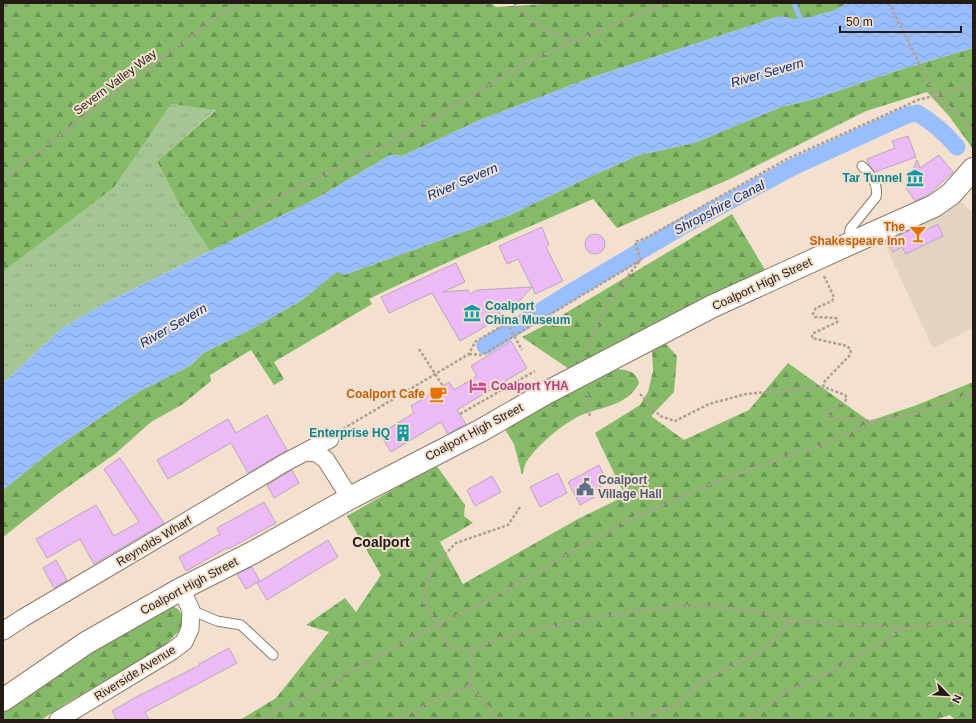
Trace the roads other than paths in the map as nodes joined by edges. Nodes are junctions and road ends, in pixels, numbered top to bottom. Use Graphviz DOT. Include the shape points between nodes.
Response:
graph roads {
  1 [pos="862,166"];
  2 [pos="970,172"];
  3 [pos="849,244"];
  4 [pos="330,439"];
  5 [pos="306,452"];
  6 [pos="350,498"];
  7 [pos="181,589"];
  8 [pos="191,610"];
  9 [pos="3,631"];
  10 [pos="273,655"];
  11 [pos="3,700"];
  12 [pos="58,720"];
  1 -- 3 [label="lane" via="875,183 876,197 850,229"];
  2 -- 3 [label="street, Coalport High Street" via="951,194 934,206"];
  3 -- 6 [label="street, Coalport High Street" via="713,306"];
  4 -- 5 [label="street, Reynolds Wharf"];
  5 -- 6 [label="street" via="317,453 326,460"];
  5 -- 9 [label="street, Reynolds Wharf"];
  6 -- 7 [label="street, Coalport High Street" via="254,552"];
  7 -- 8 [label="street, Riverside Avenue"];
  7 -- 11 [label="street, Coalport High Street" via="86,643"];
  8 -- 10 [label="lane" via="217,621 241,625"];
  8 -- 12 [label="street, Riverside Avenue" via="190,629 184,642"];
}
